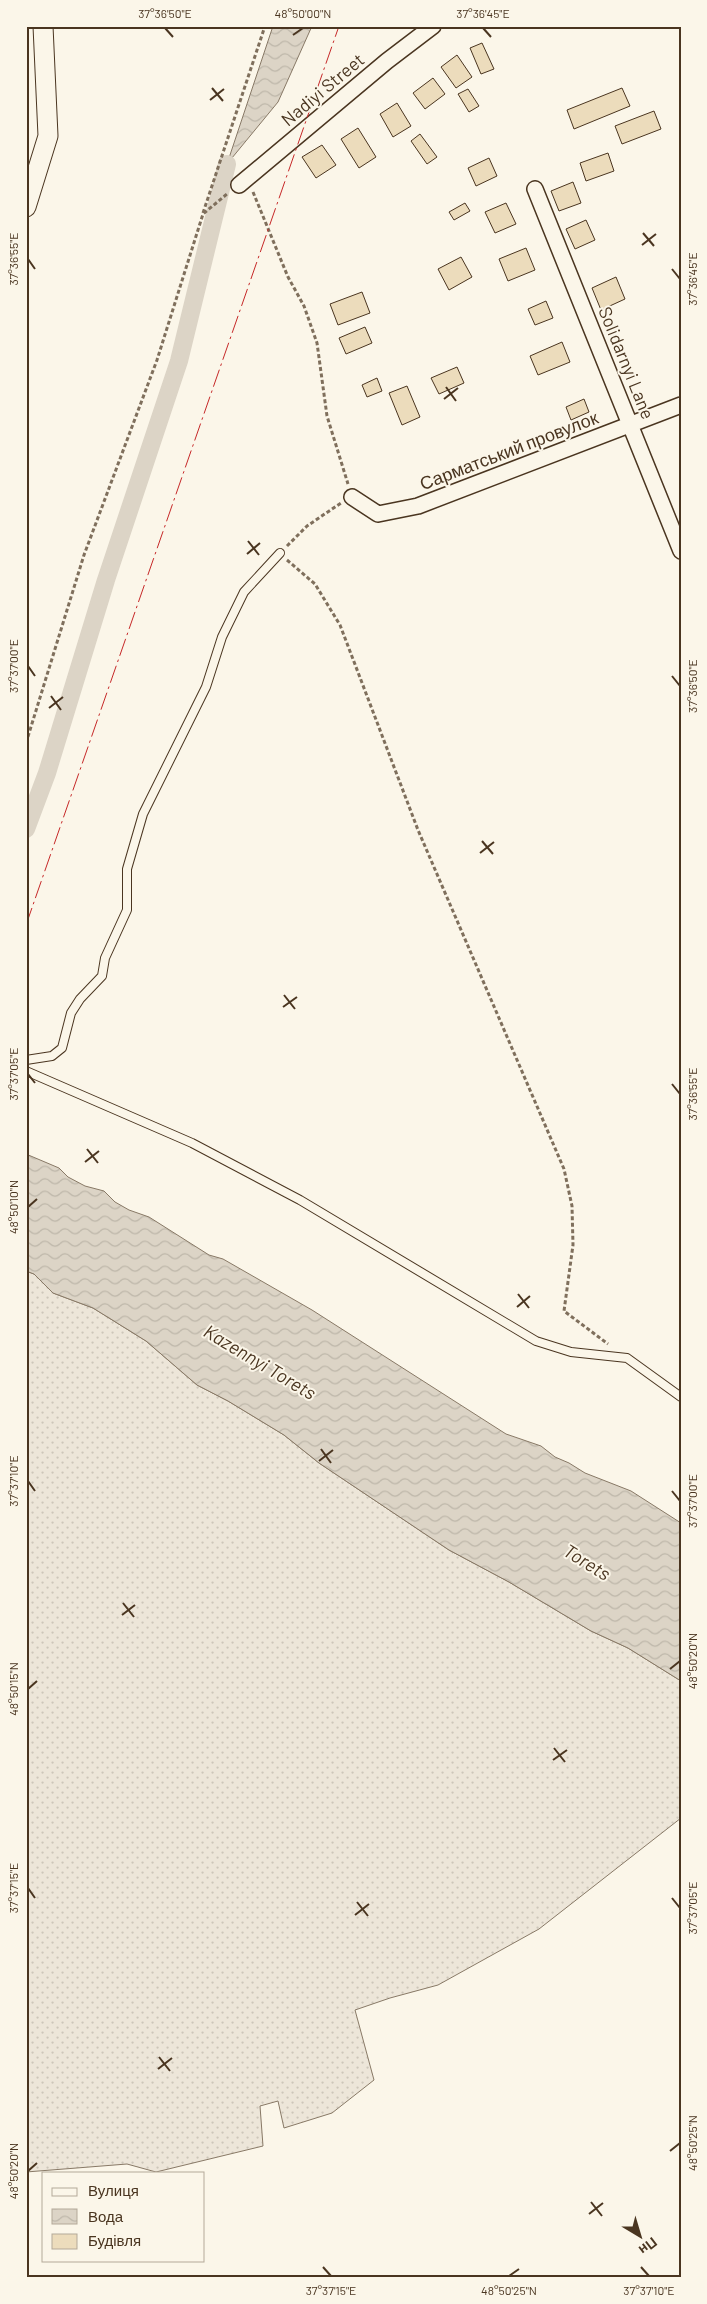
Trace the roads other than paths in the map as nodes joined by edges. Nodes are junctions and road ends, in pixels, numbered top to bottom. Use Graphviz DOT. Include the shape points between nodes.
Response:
graph roads {
  1 [pos="43,26"];
  2 [pos="432,26"];
  3 [pos="243,180"];
  4 [pos="536,189"];
  5 [pos="26,208"];
  6 [pos="681,405"];
  7 [pos="630,425"];
  8 [pos="352,497"];
  9 [pos="681,550"];
  10 [pos="280,554"];
  11 [pos="26,1060"];
  12 [pos="26,1071"];
  13 [pos="681,1397"];
  1 -- 5 [label="street" via="48,136"];
  2 -- 3 [label="street, Nadiyi Street"];
  4 -- 7 [label="street, Solidarnyi Lane"];
  6 -- 7 [label="street, Сарматський провулок"];
  7 -- 8 [label="street, Сарматський провулок" via="418,506 378,514"];
  7 -- 9 [label="street, Solidarnyi Lane"];
  10 -- 11 [label="lane" via="244,592 222,637 206,687 144,814 127,869 127,910 105,958 102,976 71,1013 62,1048 52,1056"];
  12 -- 13 [label="lane" via="201,1148 300,1200 536,1341 571,1352 626,1358"];
}
